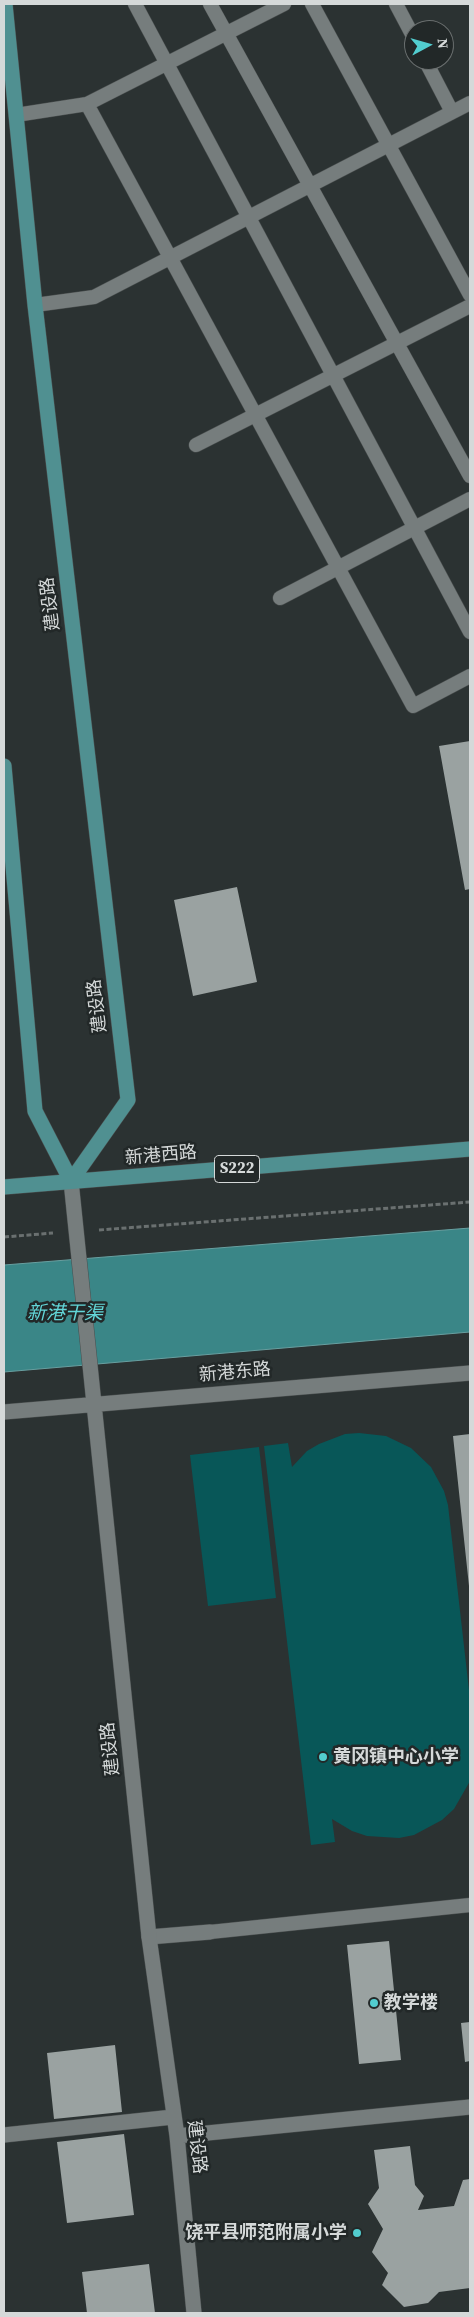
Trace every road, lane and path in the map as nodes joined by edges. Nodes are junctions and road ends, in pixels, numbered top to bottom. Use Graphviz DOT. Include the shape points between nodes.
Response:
graph roads {
  1 [pos="5,4"];
  2 [pos="135,4"];
  3 [pos="210,4"];
  4 [pos="284,4"];
  5 [pos="312,4"];
  6 [pos="396,4"];
  7 [pos="404,20"];
  8 [pos="226,33"];
  9 [pos="167,63"];
  10 [pos="430,70"];
  11 [pos="470,103"];
  12 [pos="87,104"];
  13 [pos="452,112"];
  14 [pos="16,114"];
  15 [pos="389,145"];
  16 [pos="310,186"];
  17 [pos="249,217"];
  18 [pos="171,258"];
  19 [pos="470,295"];
  20 [pos="35,305"];
  21 [pos="470,306"];
  22 [pos="397,343"];
  23 [pos="333,376"];
  24 [pos="256,415"];
  25 [pos="196,445"];
  26 [pos="470,476"];
  27 [pos="470,499"];
  28 [pos="414,528"];
  29 [pos="338,567"];
  30 [pos="280,598"];
  31 [pos="470,632"];
  32 [pos="470,676"];
  33 [pos="4,766"];
  34 [pos="470,1149"];
  35 [pos="70,1181"];
  36 [pos="4,1187"];
  37 [pos="470,1202"];
  38 [pos="75,1231"];
  39 [pos="4,1237"];
  40 [pos="470,1373"];
  41 [pos="94,1404"];
  42 [pos="4,1412"];
  43 [pos="470,1905"];
  44 [pos="210,1932"];
  45 [pos="150,1937"];
  46 [pos="470,2107"];
  47 [pos="173,2116"];
  48 [pos="4,2135"];
  49 [pos="177,2136"];
  50 [pos="194,2313"];
  1 -- 14 [label="main road, 建设路"];
  2 -- 9 [label="lane"];
  3 -- 8 [label="lane"];
  4 -- 8 [label="lane"];
  5 -- 15 [label="lane"];
  6 -- 7 [label="lane"];
  8 -- 9 [label="lane"];
  8 -- 16 [label="lane"];
  9 -- 12 [label="lane"];
  9 -- 17 [label="lane"];
  10 -- 13 [label="lane"];
  11 -- 13 [label="lane"];
  12 -- 14 [label="lane"];
  12 -- 18 [label="lane"];
  13 -- 15 [label="lane"];
  14 -- 20 [label="main road, 建设路"];
  15 -- 16 [label="lane"];
  15 -- 19 [label="lane"];
  16 -- 17 [label="lane"];
  16 -- 22 [label="lane"];
  17 -- 18 [label="lane"];
  17 -- 23 [label="lane"];
  18 -- 20 [label="lane" via="94,298"];
  18 -- 24 [label="lane"];
  20 -- 35 [label="main road, 建设路" via="128,1100"];
  21 -- 22 [label="lane"];
  22 -- 23 [label="lane"];
  22 -- 26 [label="lane"];
  23 -- 24 [label="lane"];
  23 -- 28 [label="lane"];
  24 -- 25 [label="lane"];
  24 -- 29 [label="lane"];
  27 -- 28 [label="lane"];
  28 -- 29 [label="lane"];
  28 -- 31 [label="lane"];
  29 -- 30 [label="lane"];
  29 -- 32 [label="lane" via="413,706"];
  33 -- 35 [label="main road, 建设路" via="35,1111"];
  34 -- 35 [label="main road, 新港西路 / S222"];
  35 -- 36 [label="main road, 新港西路 / S222"];
  35 -- 38 [label="main road, 建设路"];
  37 -- 38 [label="path"];
  38 -- 39 [label="path"];
  38 -- 41 [label="main road, 建设路"];
  40 -- 41 [label="main road, 新港东路"];
  41 -- 42 [label="main road, 新港东路"];
  41 -- 45 [label="main road, 建设路"];
  43 -- 44 [label="lane"];
  44 -- 45 [label="main road"];
  45 -- 47 [label="main road, 建设路"];
  46 -- 49 [label="main road"];
  47 -- 48 [label="main road"];
  47 -- 49 [label="main road, 建设路"];
  49 -- 50 [label="main road, 建设路"];
}
